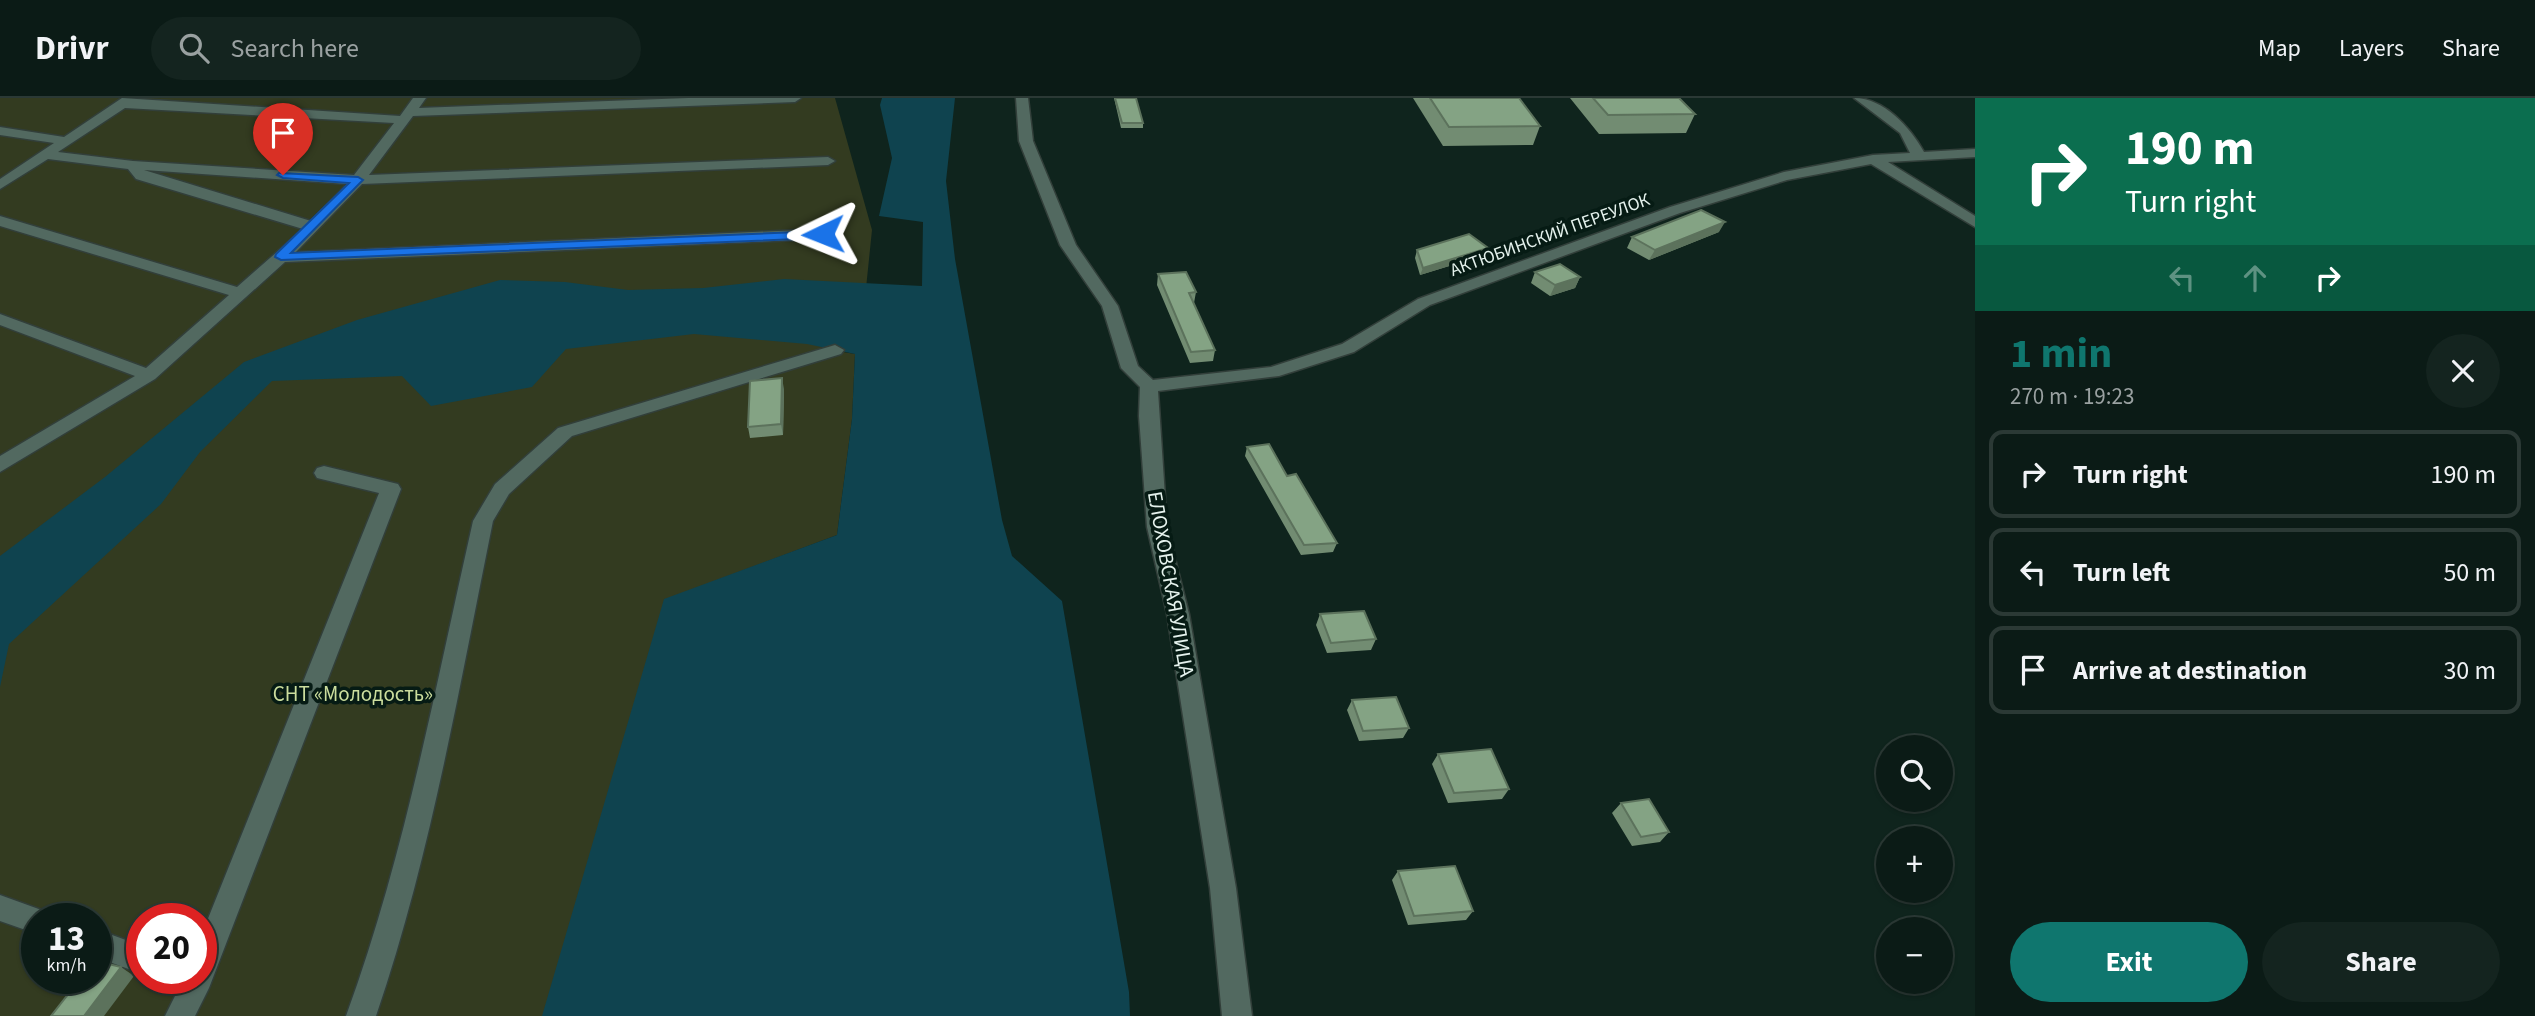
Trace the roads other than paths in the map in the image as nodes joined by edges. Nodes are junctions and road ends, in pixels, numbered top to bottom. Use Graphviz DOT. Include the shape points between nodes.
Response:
graph roads {
  1 [pos="420,98"];
  2 [pos="795,98"];
  3 [pos="1022,98"];
  4 [pos="1860,98"];
  5 [pos="127,101"];
  6 [pos="406,116"];
  7 [pos="0,131"];
  8 [pos="65,141"];
  9 [pos="1975,153"];
  10 [pos="45,155"];
  11 [pos="1919,156"];
  12 [pos="1873,159"];
  13 [pos="828,161"];
  14 [pos="133,165"];
  15 [pos="358,180"];
  16 [pos="0,185"];
  17 [pos="0,221"];
  18 [pos="1975,222"];
  19 [pos="314,227"];
  20 [pos="823,234"];
  21 [pos="281,257"];
  22 [pos="240,293"];
  23 [pos="0,319"];
  24 [pos="835,350"];
  25 [pos="149,375"];
  26 [pos="1149,386"];
  27 [pos="5,457"];
  28 [pos="324,473"];
  29 [pos="0,908"];
  30 [pos="21,915"];
  31 [pos="217,927"];
  32 [pos="190,994"];
  33 [pos="180,1016"];
  34 [pos="361,1016"];
  35 [pos="1237,1016"];
  1 -- 6 [label="street"];
  2 -- 6 [label="street"];
  3 -- 26 [label="street" via="1026,141 1068,245 1110,306 1130,368"];
  4 -- 11 [label="street" via="1905,131"];
  5 -- 6 [label="street"];
  5 -- 8 [label="street"];
  6 -- 15 [label="street"];
  7 -- 8 [label="street"];
  8 -- 10 [label="street"];
  9 -- 11 [label="street, АКТЮБИНСКИЙ ПЕРЕУЛОК"];
  10 -- 14 [label="street"];
  10 -- 16 [label="street"];
  11 -- 12 [label="street, АКТЮБИНСКИЙ ПЕРЕУЛОК"];
  12 -- 18 [label="street"];
  12 -- 26 [label="street, АКТЮБИНСКИЙ ПЕРЕУЛОК" via="1784,176 1675,210 1424,302 1348,348 1273,372"];
  13 -- 15 [label="street"];
  14 -- 15 [label="street"];
  14 -- 19 [label="street" via="141,176"];
  15 -- 19 [label="street"];
  17 -- 22 [label="street"];
  19 -- 21 [label="street"];
  20 -- 21 [label="street"];
  21 -- 22 [label="street"];
  22 -- 25 [label="street"];
  23 -- 25 [label="street"];
  24 -- 34 [label="street" via="565,432 502,489 483,521 422,810 380,968"];
  25 -- 27 [label="street"];
  26 -- 35 [label="street, ЕЛОХОВСКАЯ УЛИЦА" via="1147,416 1157,527 1178,614 1223,888"];
  28 -- 31 [label="street" via="391,489"];
  29 -- 30 [label="street"];
  32 -- 33 [label="street"];
}
